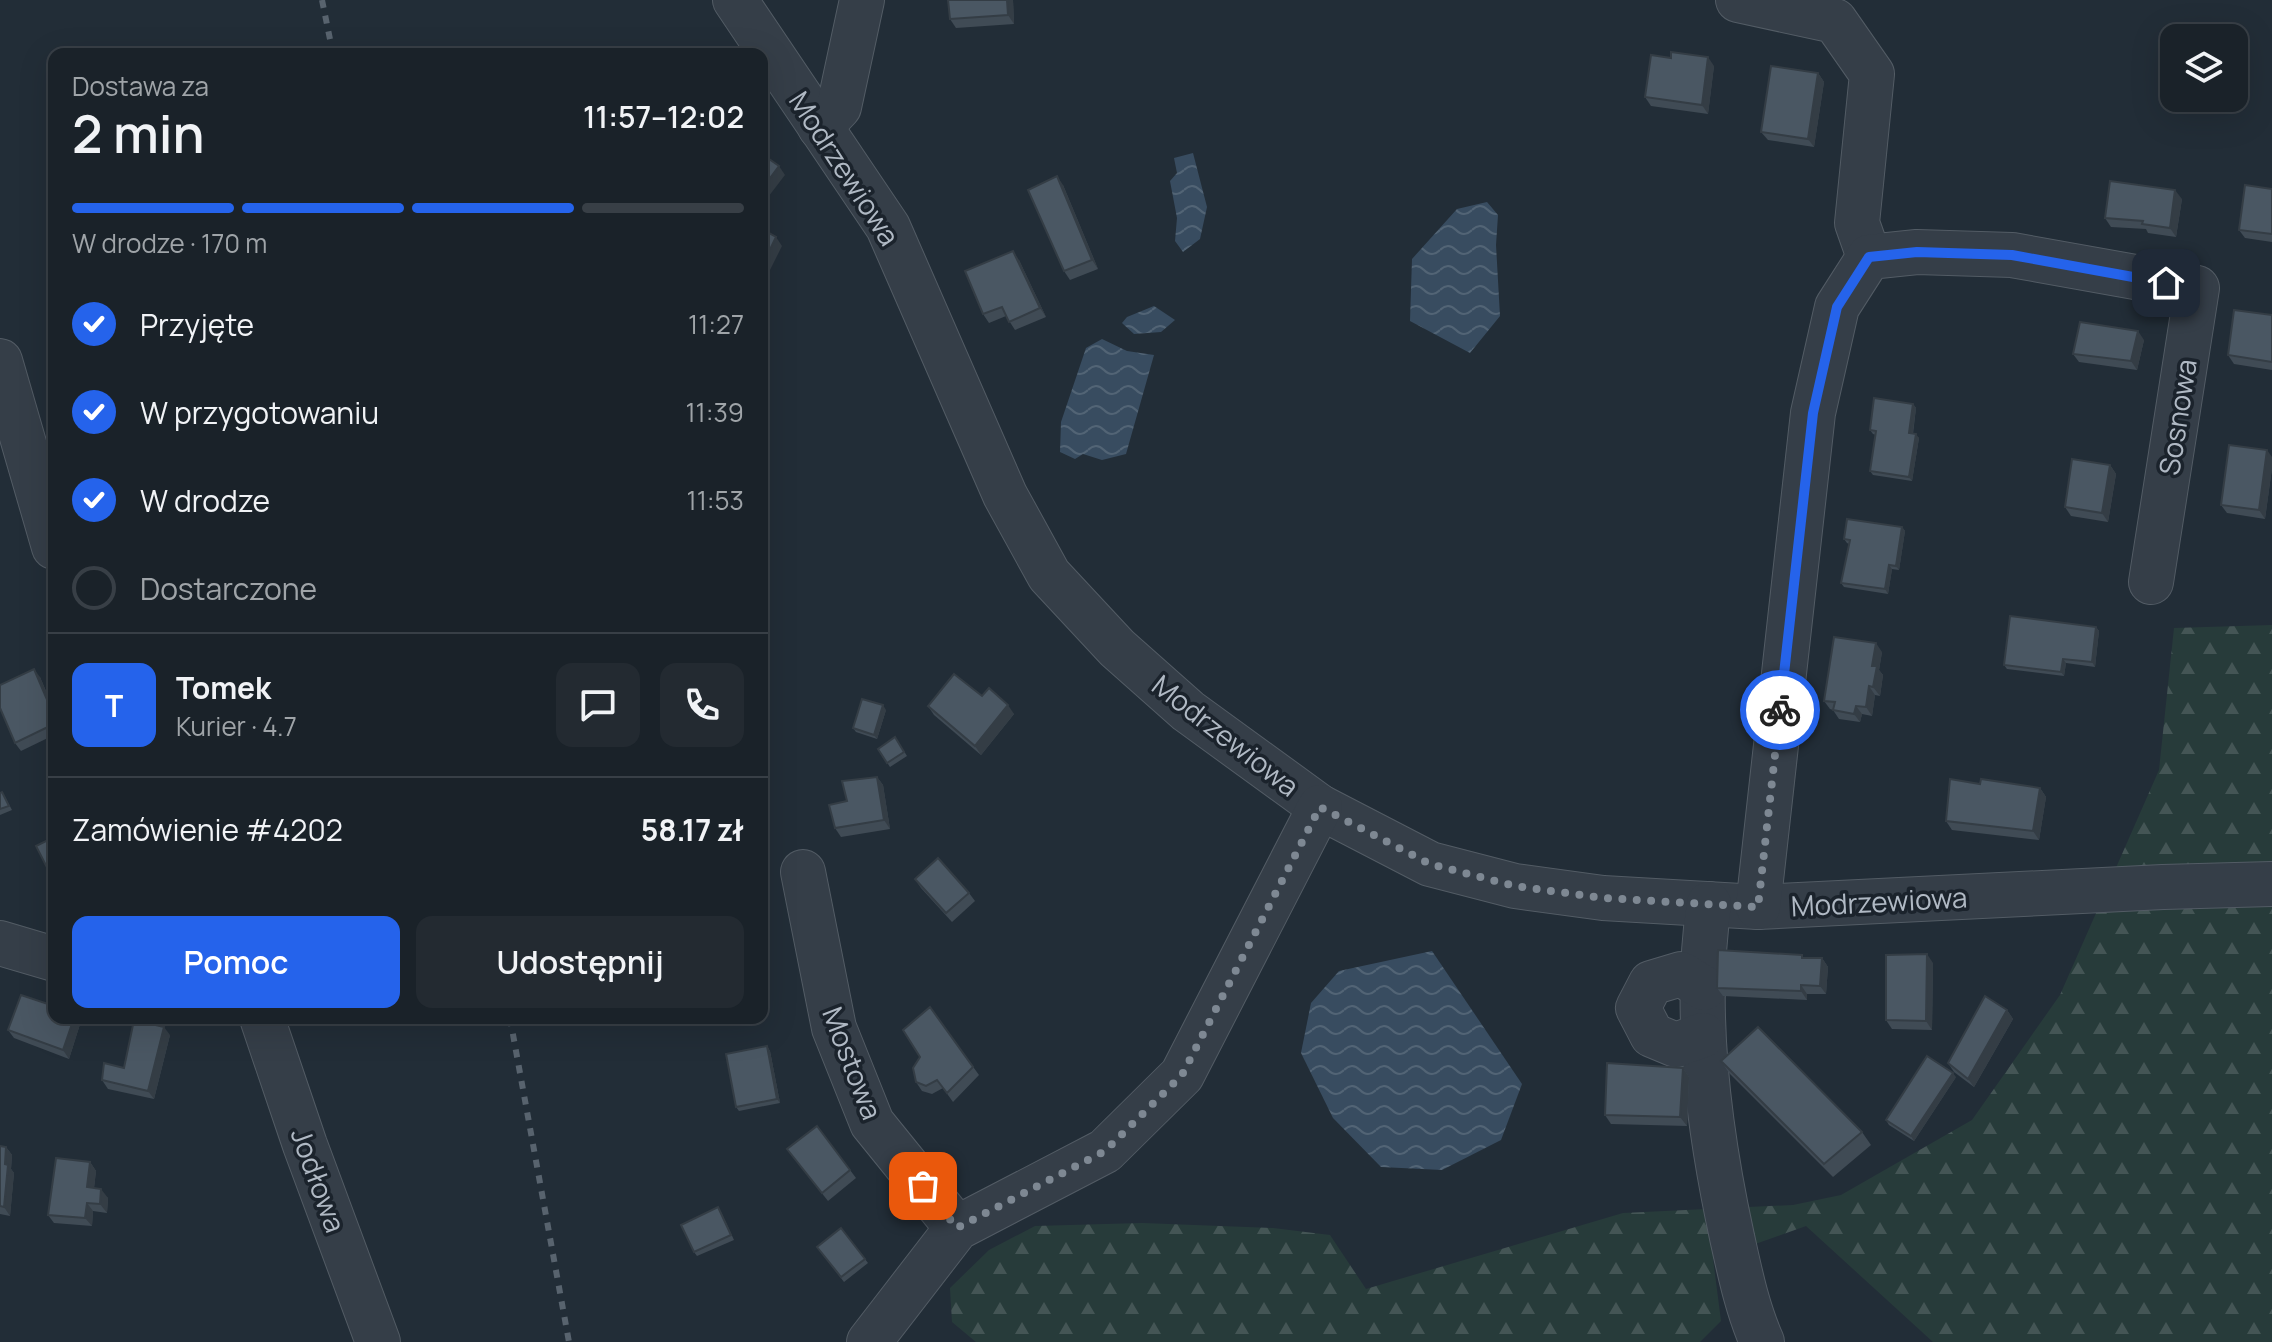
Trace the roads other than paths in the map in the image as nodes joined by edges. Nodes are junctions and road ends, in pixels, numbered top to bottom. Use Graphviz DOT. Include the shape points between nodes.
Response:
graph roads {
  1 [pos="735,0"];
  2 [pos="862,0"];
  3 [pos="1738,0"];
  4 [pos="767,48"];
  5 [pos="768,49"];
  6 [pos="820,127"];
  7 [pos="1869,257"];
  8 [pos="0,361"];
  9 [pos="48,526"];
  10 [pos="2151,582"];
  11 [pos="1320,807"];
  12 [pos="803,872"];
  13 [pos="2272,884"];
  14 [pos="1709,904"];
  15 [pos="1758,907"];
  16 [pos="0,943"];
  17 [pos="48,957"];
  18 [pos="1704,988"];
  19 [pos="264,1024"];
  20 [pos="1703,1035"];
  21 [pos="957,1228"];
  22 [pos="889,1335"];
  23 [pos="378,1342"];
  24 [pos="1762,1342"];
  1 -- 4 [label="street, Modrzewiowa"];
  2 -- 6 [label="street" via="839,107"];
  3 -- 7 [label="street" via="1835,21 1872,74 1857,223"];
  5 -- 6 [label="street, Modrzewiowa"];
  6 -- 11 [label="street, Modrzewiowa" via="888,227 1005,495 1049,575 1117,648 1188,711"];
  7 -- 10 [label="street, Sosnowa" via="1917,252 2012,255 2197,288"];
  7 -- 15 [label="street" via="1837,307 1813,413"];
  8 -- 9 [label="street"];
  11 -- 14 [label="street, Modrzewiowa" via="1430,864 1501,882 1603,898"];
  11 -- 21 [label="street" via="1182,1075 1105,1151"];
  12 -- 21 [label="street, Mostowa" via="834,1028 872,1123"];
  13 -- 15 [label="street, Modrzewiowa"];
  14 -- 15 [label="street, Modrzewiowa"];
  14 -- 18 [label="street"];
  16 -- 17 [label="street"];
  18 -- 20 [label="street"];
  18 -- 20 [label="street" via="1681,974 1651,983 1638,1008 1652,1035 1676,1045"];
  19 -- 23 [label="street, Jodłowa"];
  20 -- 24 [label="street" via="1719,1174 1749,1312"];
  21 -- 22 [label="street"];
}
